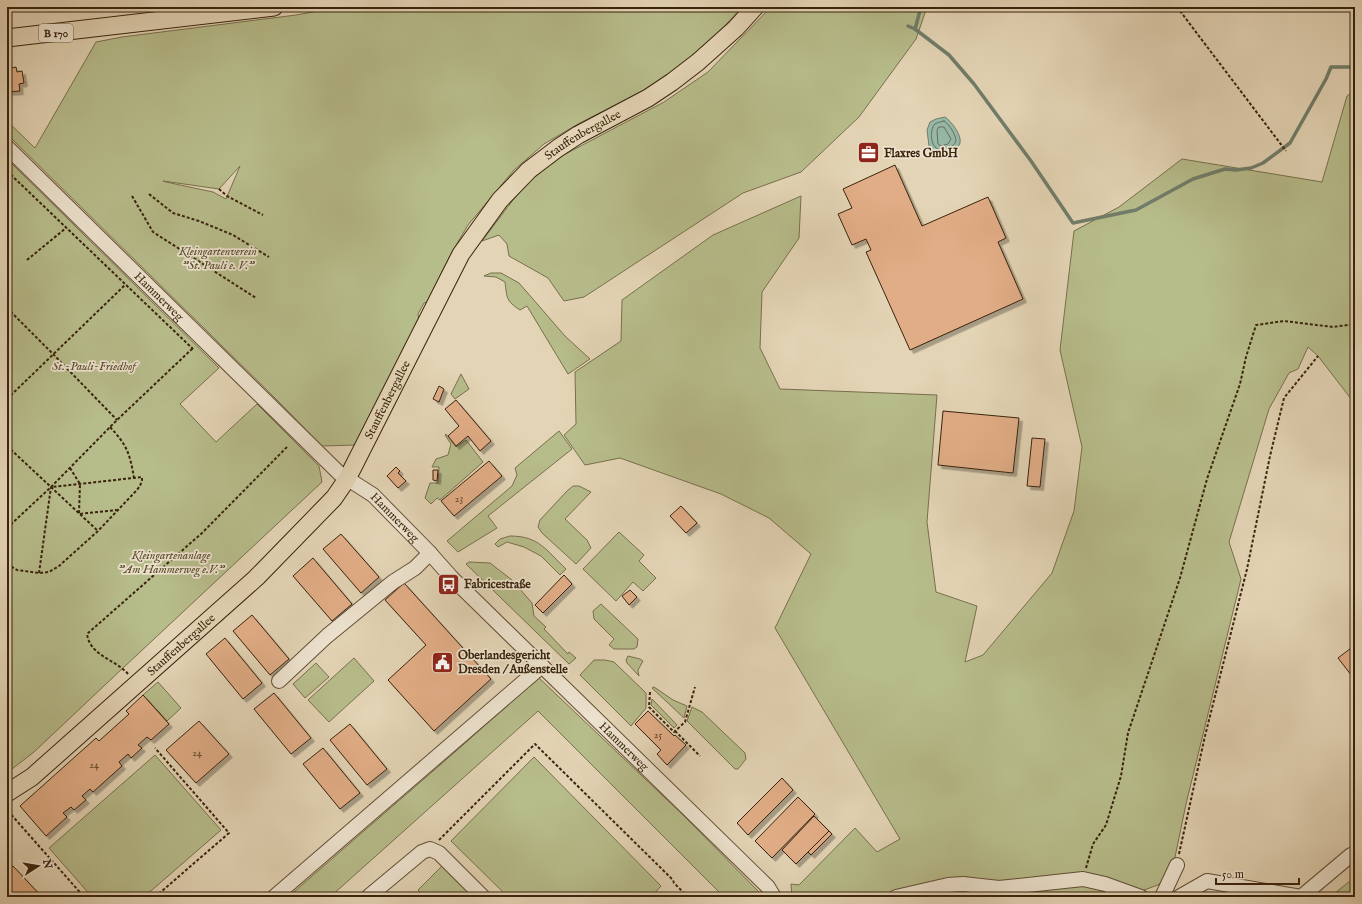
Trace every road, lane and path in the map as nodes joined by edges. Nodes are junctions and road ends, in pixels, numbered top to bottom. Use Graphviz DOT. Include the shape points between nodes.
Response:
graph roads {
  1 [pos="274,7"];
  2 [pos="755,7"];
  3 [pos="1177,7"];
  4 [pos="7,38"];
  5 [pos="7,147"];
  6 [pos="1286,151"];
  7 [pos="7,171"];
  8 [pos="219,189"];
  9 [pos="149,194"];
  10 [pos="132,196"];
  11 [pos="263,215"];
  12 [pos="66,228"];
  13 [pos="269,257"];
  14 [pos="27,260"];
  15 [pos="125,285"];
  16 [pos="256,298"];
  17 [pos="7,308"];
  18 [pos="1355,324"];
  19 [pos="53,354"];
  20 [pos="1318,356"];
  21 [pos="7,399"];
  22 [pos="117,420"];
  23 [pos="110,427"];
  24 [pos="7,446"];
  25 [pos="287,447"];
  26 [pos="70,468"];
  27 [pos="134,478"];
  28 [pos="347,478"];
  29 [pos="80,484"];
  30 [pos="51,487"];
  31 [pos="119,510"];
  32 [pos="79,514"];
  33 [pos="7,528"];
  34 [pos="98,531"];
  35 [pos="430,553"];
  36 [pos="7,564"];
  37 [pos="39,573"];
  38 [pos="542,666"];
  39 [pos="123,668"];
  40 [pos="278,681"];
  41 [pos="695,687"];
  42 [pos="650,692"];
  43 [pos="675,731"];
  44 [pos="155,748"];
  45 [pos="700,756"];
  46 [pos="7,793"];
  47 [pos="8,811"];
  48 [pos="430,849"];
  49 [pos="1351,855"];
  50 [pos="1177,865"];
  51 [pos="1083,879"];
  52 [pos="84,897"];
  53 [pos="155,897"];
  54 [pos="274,897"];
  55 [pos="368,897"];
  56 [pos="483,897"];
  57 [pos="688,897"];
  58 [pos="774,897"];
  59 [pos="896,897"];
  60 [pos="1141,897"];
  61 [pos="1162,897"];
  62 [pos="1180,897"];
  63 [pos="1301,897"];
  1 -- 4 [label="main road, B 170"];
  2 -- 28 [label="main road, Stauffenbergallee" via="736,28 672,82 558,148 529,170 500,200 461,254"];
  3 -- 6 [label="path"];
  5 -- 28 [label="street, Hammerweg"];
  7 -- 12 [label="path"];
  8 -- 11 [label="path"];
  9 -- 13 [label="path" via="173,213 233,234"];
  10 -- 16 [label="path" via="153,232"];
  12 -- 14 [label="path"];
  12 -- 15 [label="path"];
  15 -- 19 [label="path"];
  15 -- 22 [label="path" via="192,349"];
  17 -- 19 [label="path"];
  18 -- 51 [label="path" via="1333,327 1284,320 1256,326 1240,384 1207,479 1180,578 1128,733 1121,776 1106,825 1093,844"];
  19 -- 21 [label="path"];
  19 -- 22 [label="path"];
  20 -- 50 [label="path" via="1284,398 1247,570 1205,736"];
  22 -- 23 [label="path"];
  23 -- 26 [label="path"];
  23 -- 27 [label="path" via="122,439 130,457"];
  24 -- 30 [label="path"];
  25 -- 39 [label="path" via="202,533 87,634 94,650"];
  26 -- 29 [label="path"];
  26 -- 30 [label="path"];
  27 -- 29 [label="path"];
  27 -- 31 [label="path" via="142,477 140,486"];
  28 -- 35 [label="street, Hammerweg" via="373,495"];
  28 -- 46 [label="main road, Stauffenbergallee" via="334,498 256,578 32,777"];
  29 -- 30 [label="path"];
  29 -- 32 [label="path"];
  30 -- 32 [label="path"];
  30 -- 33 [label="path"];
  30 -- 37 [label="path"];
  31 -- 32 [label="path"];
  31 -- 34 [label="path"];
  32 -- 34 [label="path"];
  34 -- 37 [label="path" via="59,566 49,572"];
  35 -- 38 [label="street, Hammerweg"];
  35 -- 40 [label="street" via="415,568 393,582 326,636"];
  36 -- 37 [label="path" via="17,570"];
  38 -- 54 [label="street"];
  38 -- 58 [label="street, Hammerweg" via="768,887"];
  41 -- 43 [label="path" via="685,722"];
  42 -- 43 [label="path" via="649,707"];
  43 -- 45 [label="path"];
  44 -- 53 [label="path" via="229,833"];
  47 -- 52 [label="path"];
  48 -- 55 [label="street" via="422,852"];
  48 -- 56 [label="street" via="439,853"];
  48 -- 57 [label="path" via="434,842 536,744"];
  49 -- 63 [label="street"];
  50 -- 61 [label="street"];
  51 -- 59 [label="street" via="999,888 948,885"];
  51 -- 60 [label="street"];
  62 -- 63 [label="street" via="1207,881"];
}
